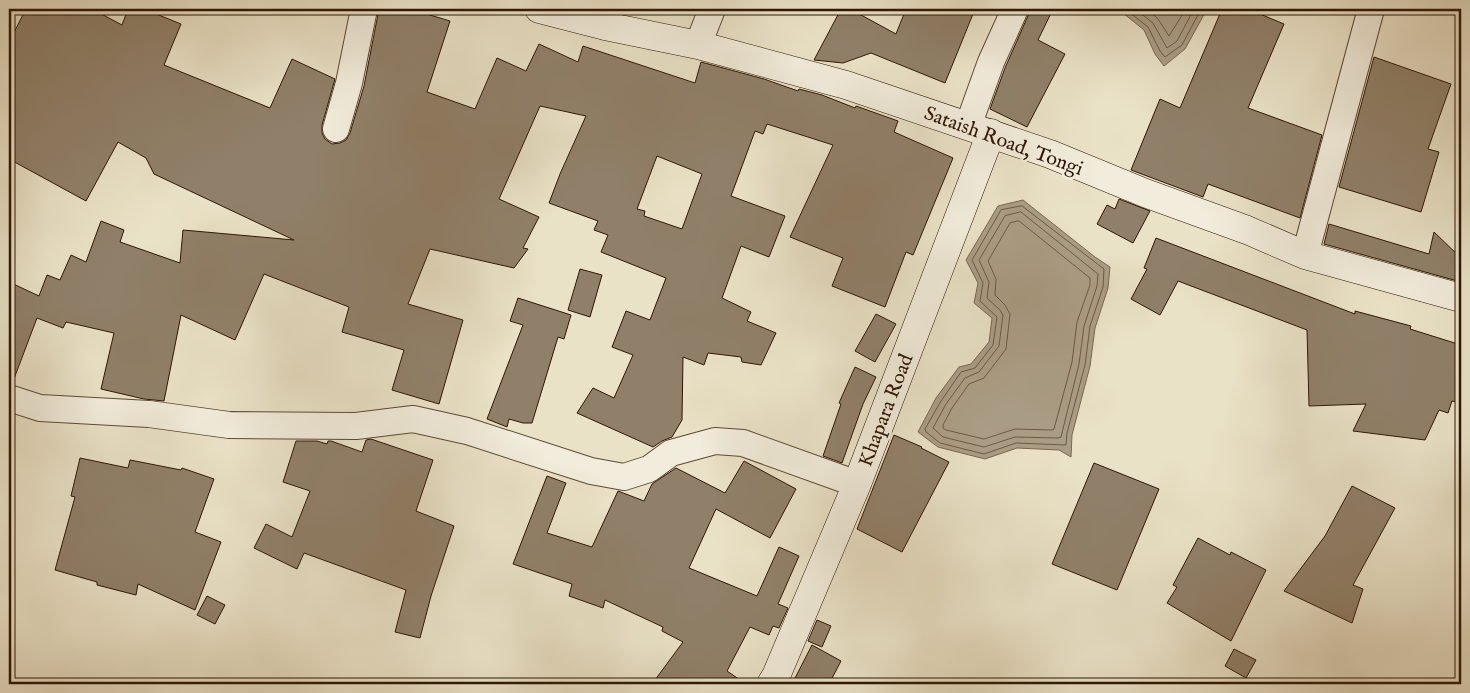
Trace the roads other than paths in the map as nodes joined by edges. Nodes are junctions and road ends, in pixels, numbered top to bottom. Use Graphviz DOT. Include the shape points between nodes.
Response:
graph roads {
  1 [pos="364,9"];
  2 [pos="539,9"];
  3 [pos="712,9"];
  4 [pos="1015,9"];
  5 [pos="1371,9"];
  6 [pos="698,45"];
  7 [pos="336,129"];
  8 [pos="980,129"];
  9 [pos="1305,255"];
  10 [pos="1461,298"];
  11 [pos="9,398"];
  12 [pos="857,484"];
  13 [pos="771,684"];
  1 -- 7 [label="street" via="350,83"];
  2 -- 6 [label="street, Sataish Road, Tongi"];
  3 -- 6 [label="street"];
  4 -- 8 [label="street" via="991,62"];
  5 -- 9 [label="street"];
  6 -- 8 [label="street, Sataish Road, Tongi" via="846,85"];
  8 -- 9 [label="street, Sataish Road, Tongi"];
  8 -- 12 [label="street, Khapara Road"];
  9 -- 10 [label="street, Sataish Road, Tongi"];
  11 -- 12 [label="street" via="40,408 149,414 229,426 356,426 413,419 467,431 591,470 624,476 649,469 671,453 715,441 743,443"];
  12 -- 13 [label="street, Khapara Road"];
}
